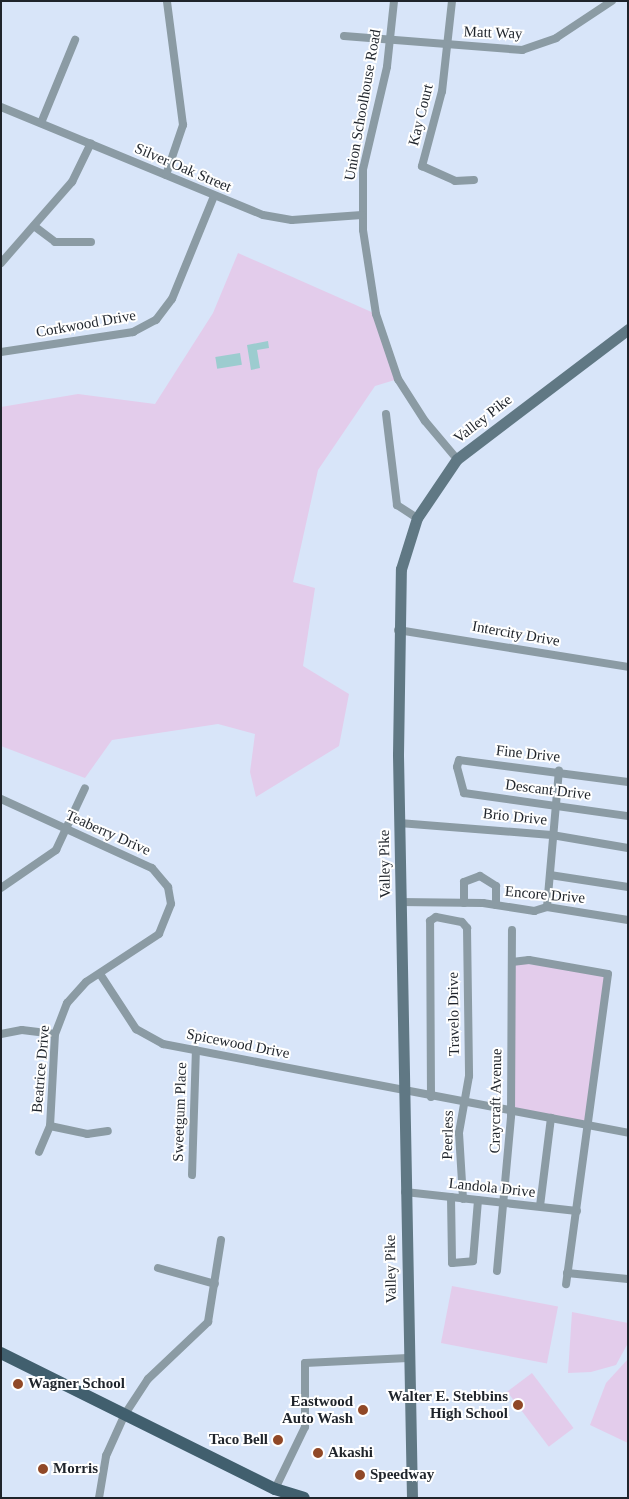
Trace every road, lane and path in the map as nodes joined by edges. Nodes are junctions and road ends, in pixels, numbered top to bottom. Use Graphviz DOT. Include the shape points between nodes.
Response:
graph roads {
  1 [pos="167,1"];
  2 [pos="394,1"];
  3 [pos="452,1"];
  4 [pos="612,1"];
  5 [pos="344,36"];
  6 [pos="390,39"];
  7 [pos="75,40"];
  8 [pos="447,45"];
  9 [pos="1,107"];
  10 [pos="41,123"];
  11 [pos="91,143"];
  12 [pos="166,175"];
  13 [pos="474,180"];
  14 [pos="214,196"];
  15 [pos="362,215"];
  16 [pos="34,226"];
  17 [pos="91,242"];
  18 [pos="1,263"];
  19 [pos="628,330"];
  20 [pos="1,352"];
  21 [pos="386,414"];
  22 [pos="457,460"];
  23 [pos="417,518"];
  24 [pos="398,630"];
  25 [pos="628,667"];
  26 [pos="559,771"];
  27 [pos="628,782"];
  28 [pos="85,788"];
  29 [pos="464,794"];
  30 [pos="1,799"];
  31 [pos="555,803"];
  32 [pos="628,816"];
  33 [pos="399,824"];
  34 [pos="67,829"];
  35 [pos="552,835"];
  36 [pos="628,848"];
  37 [pos="550,875"];
  38 [pos="628,887"];
  39 [pos="1,888"];
  40 [pos="400,902"];
  41 [pos="464,903"];
  42 [pos="496,904"];
  43 [pos="547,906"];
  44 [pos="628,920"];
  45 [pos="512,930"];
  46 [pos="512,962"];
  47 [pos="100,974"];
  48 [pos="1,1034"];
  49 [pos="55,1034"];
  50 [pos="196,1050"];
  51 [pos="403,1088"];
  52 [pos="432,1097"];
  53 [pos="462,1102"];
  54 [pos="510,1111"];
  55 [pos="551,1118"];
  56 [pos="588,1125"];
  57 [pos="50,1126"];
  58 [pos="108,1131"];
  59 [pos="628,1133"];
  60 [pos="39,1152"];
  61 [pos="192,1175"];
  62 [pos="405,1192"];
  63 [pos="451,1198"];
  64 [pos="463,1199"];
  65 [pos="478,1200"];
  66 [pos="504,1203"];
  67 [pos="540,1206"];
  68 [pos="577,1211"];
  69 [pos="221,1240"];
  70 [pos="158,1268"];
  71 [pos="497,1271"];
  72 [pos="567,1273"];
  73 [pos="628,1279"];
  74 [pos="215,1284"];
  75 [pos="566,1284"];
  76 [pos="1,1353"];
  77 [pos="408,1358"];
  78 [pos="125,1414"];
  79 [pos="280,1493"];
  80 [pos="99,1498"];
  81 [pos="304,1498"];
  82 [pos="412,1498"];
  1 -- 12 [label="street" via="183,125"];
  2 -- 6 [label="street, Union Schoolhouse Road"];
  3 -- 8 [label="street"];
  4 -- 8 [label="street, Matt Way" via="556,38 522,50"];
  5 -- 6 [label="street, Matt Way"];
  6 -- 8 [label="street, Matt Way"];
  6 -- 15 [label="street, Union Schoolhouse Road" via="363,169"];
  7 -- 10 [label="street"];
  8 -- 13 [label="street, Kay Court" via="442,91 422,166 455,180"];
  9 -- 10 [label="street, Silver Oak Street"];
  10 -- 11 [label="street, Silver Oak Street"];
  11 -- 12 [label="street, Silver Oak Street"];
  11 -- 16 [label="street" via="72,182"];
  12 -- 14 [label="street, Silver Oak Street"];
  14 -- 15 [label="street, Silver Oak Street" via="280,218"];
  14 -- 20 [label="street, Corkwood Drive" via="172,299 156,320 133,332"];
  15 -- 22 [label="street, Union Schoolhouse Road" via="372,295 385,346 414,405"];
  16 -- 17 [label="street" via="55,242"];
  16 -- 18 [label="street"];
  19 -- 22 [label="street, Valley Pike"];
  21 -- 23 [label="street" via="397,504"];
  22 -- 23 [label="street, Valley Pike"];
  23 -- 24 [label="street, Valley Pike" via="401,569"];
  24 -- 25 [label="street, Intercity Drive"];
  24 -- 33 [label="street, Valley Pike"];
  26 -- 27 [label="street, Fine Drive"];
  26 -- 29 [label="street, Fine Drive" via="459,760 457,772"];
  26 -- 31 [label="street"];
  28 -- 34 [label="street"];
  29 -- 31 [label="street, Descant Drive"];
  30 -- 34 [label="street, Teaberry Drive"];
  31 -- 32 [label="street, Descant Drive"];
  31 -- 35 [label="street"];
  33 -- 35 [label="street, Brio Drive"];
  33 -- 40 [label="street, Valley Pike"];
  34 -- 39 [label="street" via="48,858"];
  34 -- 47 [label="street, Teaberry Drive" via="152,868 170,894 170,914 159,934"];
  35 -- 36 [label="street, Brio Drive"];
  35 -- 37 [label="street"];
  37 -- 38 [label="street"];
  37 -- 43 [label="street"];
  40 -- 41 [label="street, Encore Drive"];
  40 -- 51 [label="street, Valley Pike"];
  41 -- 42 [label="street, Encore Drive"];
  41 -- 42 [label="street" via="464,882 480,876 496,886"];
  42 -- 43 [label="street, Encore Drive" via="534,911"];
  43 -- 44 [label="street, Encore Drive"];
  45 -- 46 [label="street, Craycraft Avenue"];
  46 -- 54 [label="street, Craycraft Avenue"];
  46 -- 56 [label="street" via="529,960 608,974"];
  47 -- 49 [label="street, Beatrice Drive" via="74,992"];
  47 -- 50 [label="street, Spicewood Drive" via="142,1034"];
  48 -- 49 [label="street" via="22,1030"];
  49 -- 57 [label="street, Beatrice Drive"];
  50 -- 51 [label="street, Spicewood Drive"];
  50 -- 61 [label="street, Sweetgum Place"];
  51 -- 52 [label="street, Spicewood Drive"];
  51 -- 62 [label="street, Valley Pike"];
  52 -- 53 [label="street, Spicewood Drive"];
  52 -- 53 [label="street, Travelo Drive" via="430,921 436,917 466,925 469,1076"];
  53 -- 54 [label="street, Spicewood Drive"];
  53 -- 64 [label="street, Peerless"];
  54 -- 55 [label="street, Spicewood Drive"];
  54 -- 66 [label="street, Craycraft Avenue"];
  55 -- 56 [label="street, Spicewood Drive"];
  55 -- 67 [label="street"];
  56 -- 59 [label="street, Spicewood Drive"];
  56 -- 68 [label="street"];
  57 -- 58 [label="street" via="87,1134"];
  57 -- 60 [label="street, Beatrice Drive"];
  62 -- 63 [label="street, Landola Drive"];
  62 -- 77 [label="street, Valley Pike"];
  63 -- 64 [label="street, Landola Drive"];
  63 -- 65 [label="street" via="452,1263 473,1261"];
  64 -- 65 [label="street, Landola Drive"];
  65 -- 66 [label="street, Landola Drive"];
  66 -- 67 [label="street, Landola Drive"];
  66 -- 71 [label="street, Craycraft Avenue"];
  67 -- 68 [label="street, Landola Drive"];
  68 -- 72 [label="street"];
  69 -- 74 [label="street"];
  70 -- 74 [label="street"];
  72 -- 73 [label="street"];
  72 -- 75 [label="street"];
  74 -- 78 [label="street" via="208,1322 148,1379"];
  76 -- 78 [label="main road"];
  77 -- 79 [label="street" via="306,1363 305,1427"];
  77 -- 82 [label="street, Valley Pike"];
  78 -- 79 [label="main road"];
  78 -- 80 [label="street" via="106,1456"];
  79 -- 81 [label="main road"];
}
